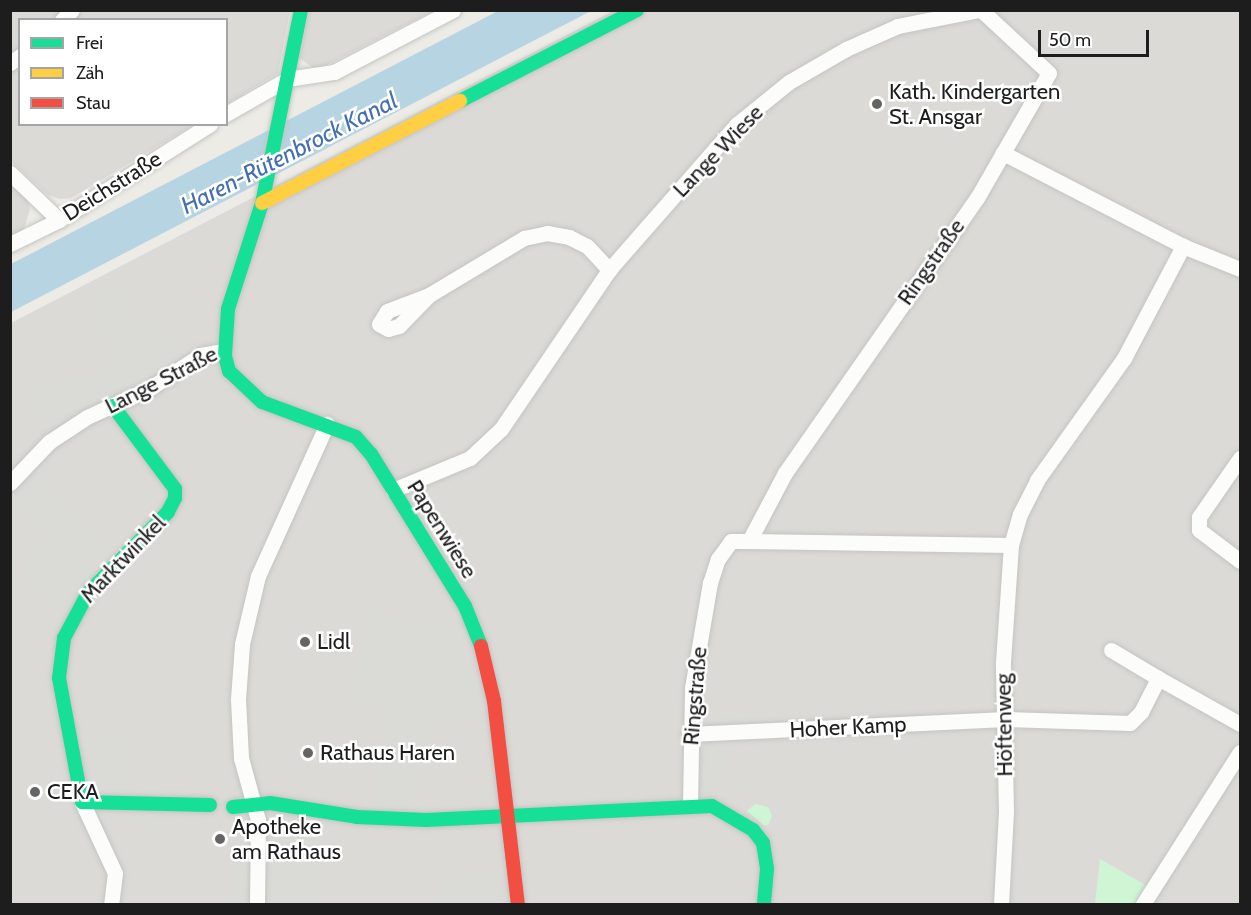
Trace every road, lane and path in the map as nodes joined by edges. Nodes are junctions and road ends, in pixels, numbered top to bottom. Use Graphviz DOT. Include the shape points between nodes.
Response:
graph roads {
  1 [pos="302,10"];
  2 [pos="453,10"];
  3 [pos="637,10"];
  4 [pos="980,10"];
  5 [pos="287,79"];
  6 [pos="228,113"];
  7 [pos="207,126"];
  8 [pos="1003,153"];
  9 [pos="10,173"];
  10 [pos="261,203"];
  11 [pos="59,220"];
  12 [pos="10,244"];
  13 [pos="1183,246"];
  14 [pos="1240,269"];
  15 [pos="609,270"];
  16 [pos="429,294"];
  17 [pos="224,351"];
  18 [pos="113,406"];
  19 [pos="327,424"];
  20 [pos="1240,458"];
  21 [pos="10,483"];
  22 [pos="393,490"];
  23 [pos="749,541"];
  24 [pos="1011,545"];
  25 [pos="1240,561"];
  26 [pos="1111,650"];
  27 [pos="1158,678"];
  28 [pos="1006,719"];
  29 [pos="1240,724"];
  30 [pos="689,734"];
  31 [pos="1240,752"];
  32 [pos="82,802"];
  33 [pos="254,803"];
  34 [pos="210,805"];
  35 [pos="690,806"];
  36 [pos="233,807"];
  37 [pos="507,814"];
  38 [pos="111,904"];
  39 [pos="257,904"];
  40 [pos="518,904"];
  41 [pos="764,904"];
  42 [pos="1001,904"];
  43 [pos="1143,904"];
  1 -- 5 [label="street, Lange Straße"];
  2 -- 5 [label="street" via="334,72"];
  3 -- 10 [label="street"];
  4 -- 8 [label="street, Ringstraße" via="1049,73"];
  4 -- 15 [label="street, Lange Wiese" via="898,26 846,49 789,82 737,124"];
  5 -- 6 [label="street"];
  5 -- 10 [label="street, Lange Straße"];
  7 -- 11 [label="street, Deichstraße"];
  8 -- 13 [label="street"];
  8 -- 23 [label="street, Ringstraße" via="976,198 814,427"];
  9 -- 11 [label="street"];
  10 -- 17 [label="street, Lange Straße" via="228,309"];
  11 -- 12 [label="street, Deichstraße"];
  13 -- 14 [label="street"];
  13 -- 24 [label="street" via="1124,358 1037,480 1020,514"];
  15 -- 16 [label="street" via="587,246 547,233 524,238"];
  15 -- 22 [label="street, Lange Wiese" via="501,429 470,458"];
  17 -- 18 [label="street, Lange Straße" via="201,355"];
  17 -- 19 [label="street, Papenwiese" via="229,371 247,392 283,411"];
  18 -- 21 [label="street, Lange Straße" via="87,417 50,442"];
  18 -- 32 [label="street, Marktwinkel" via="175,489 175,498 168,512 88,592 64,638 60,678"];
  19 -- 22 [label="street, Papenwiese" via="356,437"];
  19 -- 33 [label="street" via="258,576 242,644 238,699 241,758"];
  20 -- 25 [label="street" via="1199,517 1199,530"];
  22 -- 37 [label="street, Papenwiese" via="476,630 494,701"];
  23 -- 24 [label="street, Ringstraße"];
  23 -- 30 [label="street, Ringstraße" via="740,539 724,546 710,583 692,688"];
  24 -- 28 [label="street, Höftenweg" via="1003,662"];
  26 -- 27 [label="street"];
  27 -- 28 [label="street, Hoher Kamp" via="1141,712 1130,723"];
  27 -- 29 [label="street"];
  28 -- 30 [label="street, Hoher Kamp"];
  28 -- 42 [label="street, Höftenweg"];
  30 -- 35 [label="street, Ringstraße"];
  31 -- 43 [label="street"];
  32 -- 34 [label="street"];
  32 -- 38 [label="street, Marktwinkel" via="115,873"];
  33 -- 36 [label="street"];
  33 -- 37 [label="street" via="426,820"];
  33 -- 39 [label="street" via="258,820"];
  35 -- 37 [label="street"];
  35 -- 41 [label="street" via="723,810 753,830 763,843 767,869"];
  37 -- 40 [label="street, Papenwiese"];
}
